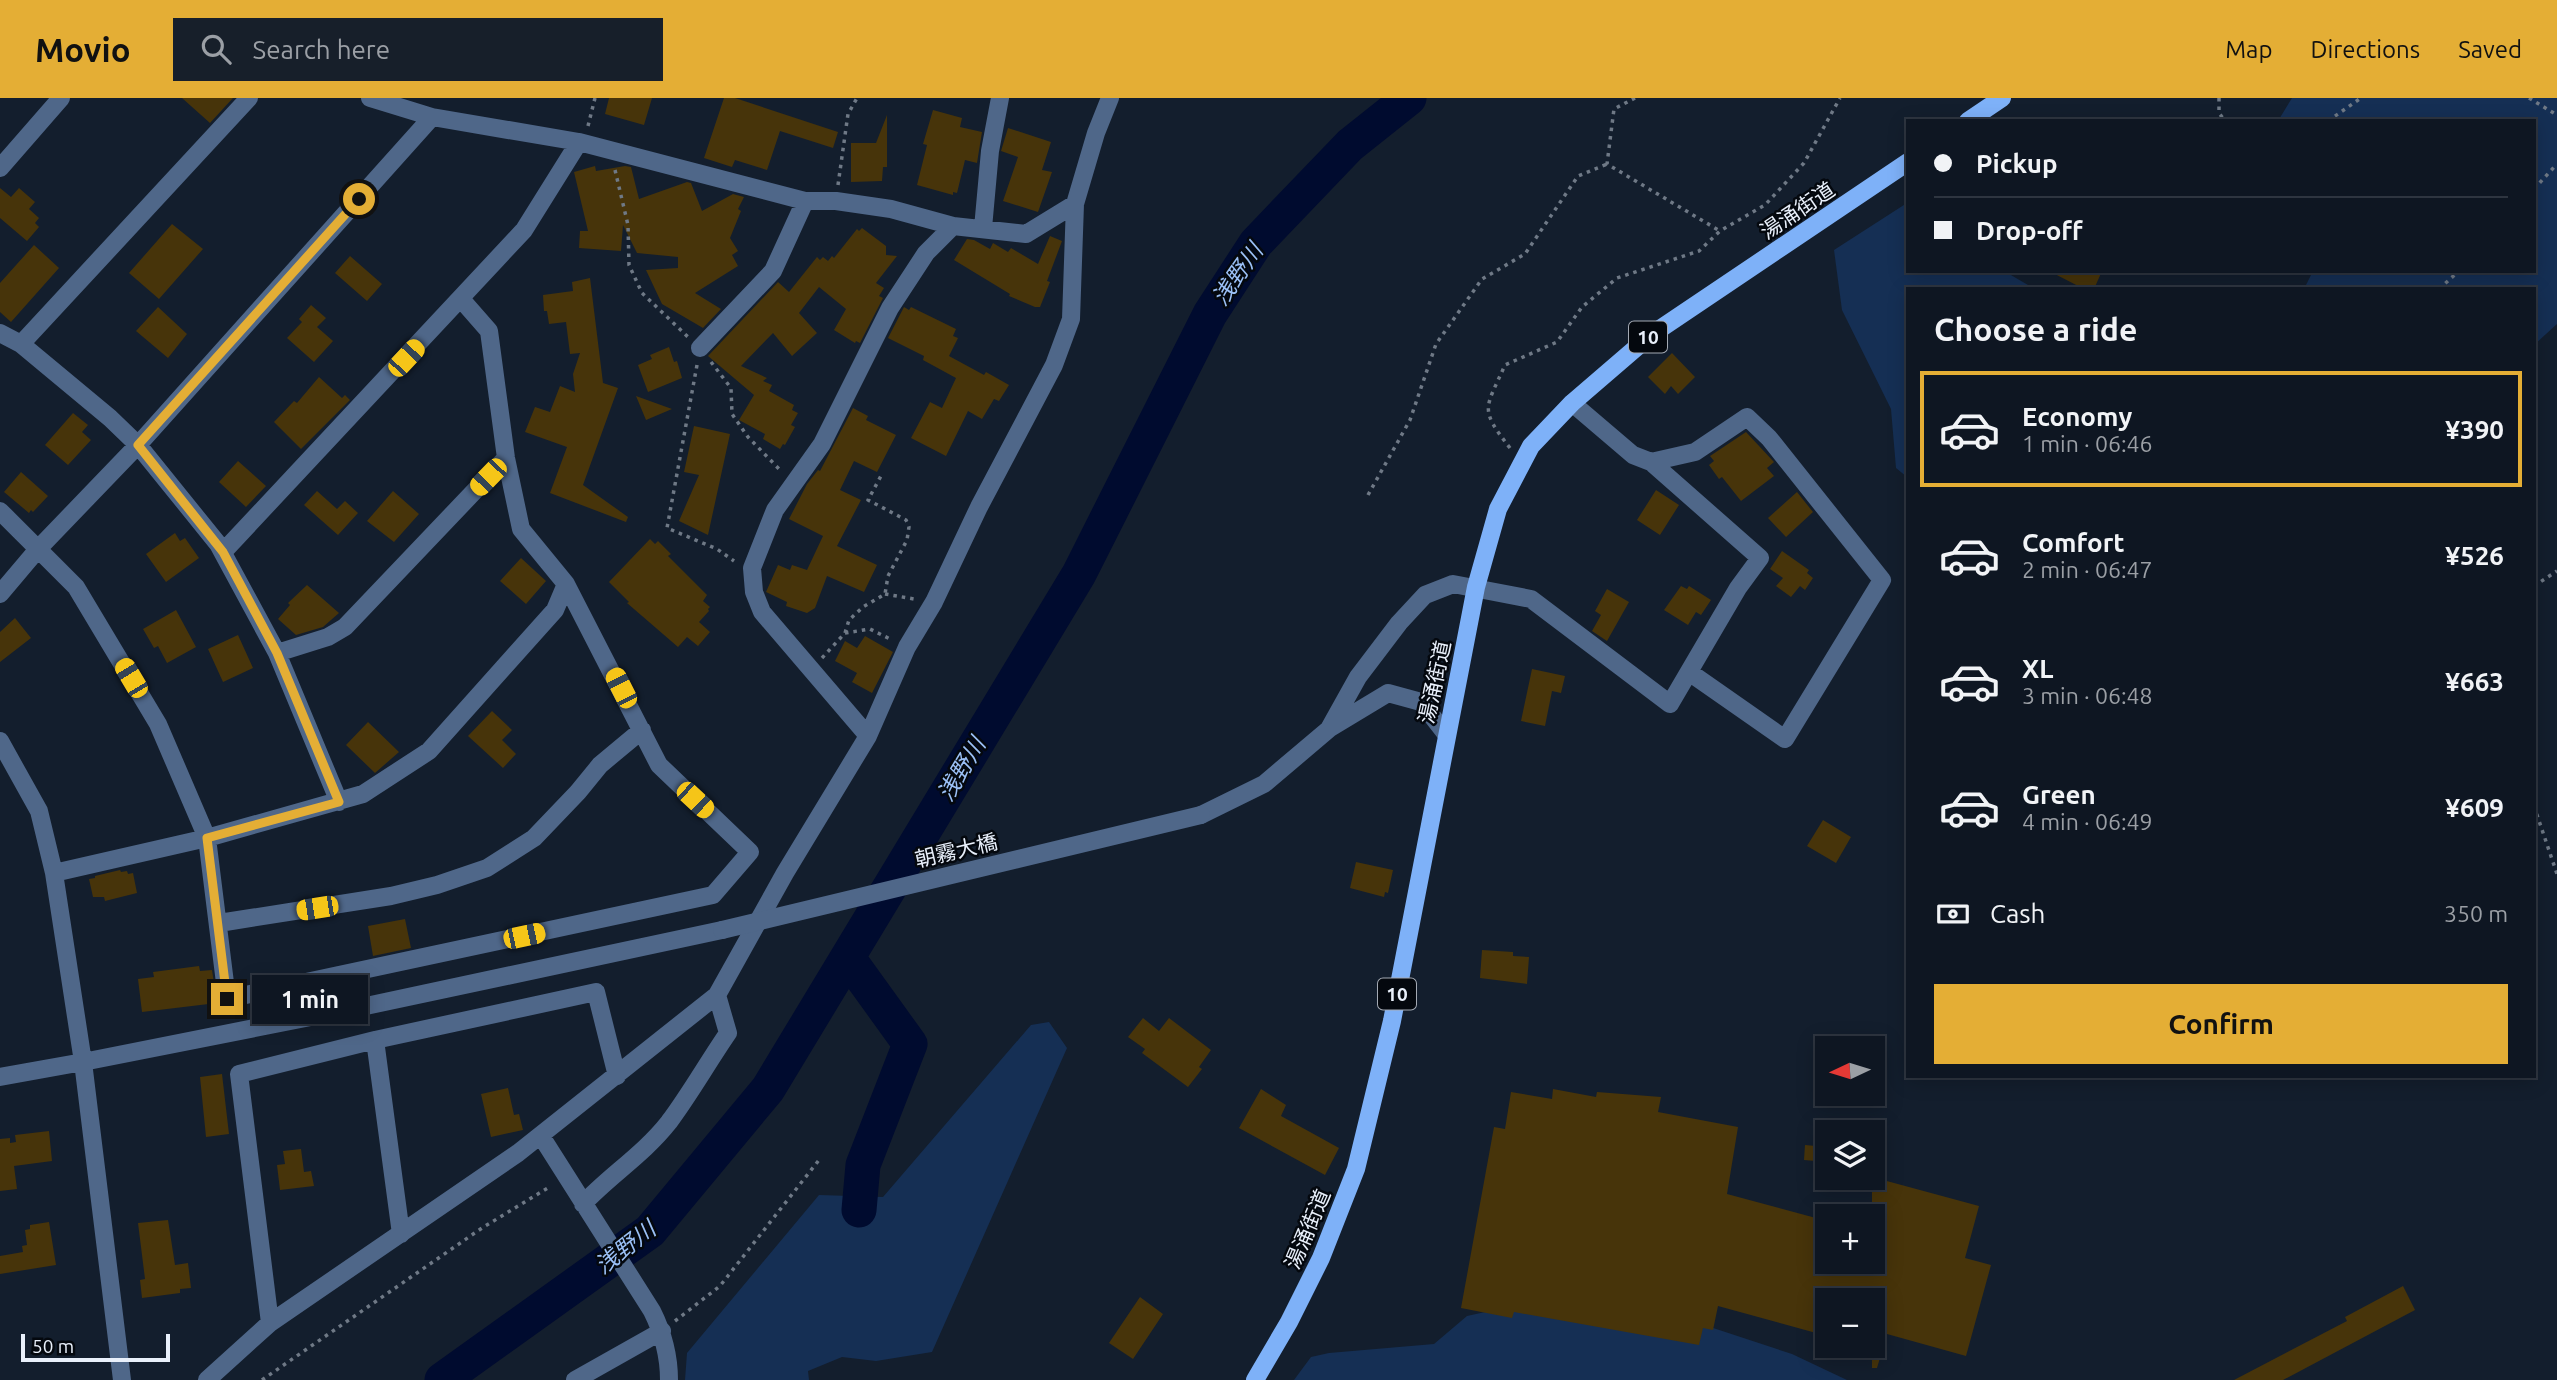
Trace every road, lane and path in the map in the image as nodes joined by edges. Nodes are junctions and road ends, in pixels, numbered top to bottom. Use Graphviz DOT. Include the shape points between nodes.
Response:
graph roads {
  1 [pos="61,98"];
  2 [pos="250,98"];
  3 [pos="370,98"];
  4 [pos="595,98"];
  5 [pos="857,98"];
  6 [pos="1000,98"];
  7 [pos="1110,98"];
  8 [pos="1635,98"];
  9 [pos="1840,98"];
  10 [pos="2001,98"];
  11 [pos="2219,98"];
  12 [pos="2361,98"];
  13 [pos="2529,98"];
  14 [pos="2557,115"];
  15 [pos="432,117"];
  16 [pos="1971,119"];
  17 [pos="2224,119"];
  18 [pos="2331,119"];
  19 [pos="579,142"];
  20 [pos="609,150"];
  21 [pos="1906,163"];
  22 [pos="1607,164"];
  23 [pos="2557,164"];
  24 [pos="0,168"];
  25 [pos="2536,187"];
  26 [pos="805,201"];
  27 [pos="836,201"];
  28 [pos="1075,204"];
  29 [pos="953,226"];
  30 [pos="983,228"];
  31 [pos="1720,231"];
  32 [pos="2457,273"];
  33 [pos="2441,287"];
  34 [pos="461,299"];
  35 [pos="0,333"];
  36 [pos="21,344"];
  37 [pos="700,348"];
  38 [pos="1572,403"];
  39 [pos="138,445"];
  40 [pos="506,458"];
  41 [pos="1651,462"];
  42 [pos="1522,464"];
  43 [pos="882,474"];
  44 [pos="793,483"];
  45 [pos="1368,495"];
  46 [pos="0,511"];
  47 [pos="37,549"];
  48 [pos="223,552"];
  49 [pos="2557,571"];
  50 [pos="753,574"];
  51 [pos="566,584"];
  52 [pos="2536,585"];
  53 [pos="1476,587"];
  54 [pos="0,594"];
  55 [pos="885,594"];
  56 [pos="934,602"];
  57 [pos="845,633"];
  58 [pos="907,647"];
  59 [pos="277,653"];
  60 [pos="811,669"];
  61 [pos="1689,672"];
  62 [pos="1329,729"];
  63 [pos="642,730"];
  64 [pos="1446,734"];
  65 [pos="868,736"];
  66 [pos="0,741"];
  67 [pos="339,802"];
  68 [pos="2536,812"];
  69 [pos="207,838"];
  70 [pos="54,873"];
  71 [pos="2557,874"];
  72 [pos="219,923"];
  73 [pos="717,995"];
  74 [pos="375,1040"];
  75 [pos="83,1062"];
  76 [pos="617,1076"];
  77 [pos="0,1077"];
  78 [pos="541,1136"];
  79 [pos="819,1160"];
  80 [pos="566,1176"];
  81 [pos="586,1207"];
  82 [pos="401,1234"];
  83 [pos="270,1323"];
  84 [pos="662,1331"];
  85 [pos="1253,1379"];
  86 [pos="122,1380"];
  87 [pos="207,1380"];
  88 [pos="262,1380"];
  89 [pos="575,1380"];
  90 [pos="669,1380"];
  1 -- 24 [label="street"];
  2 -- 36 [label="street"];
  3 -- 15 [label="street"];
  4 -- 19 [label="path"];
  5 -- 27 [label="path" via="848,114"];
  6 -- 30 [label="street"];
  7 -- 28 [label="street"];
  8 -- 22 [label="path" via="1614,109"];
  9 -- 31 [label="path" via="1804,163 1765,205"];
  10 -- 16 [label="main road"];
  11 -- 17 [label="path"];
  12 -- 18 [label="path"];
  13 -- 14 [label="path"];
  15 -- 19 [label="street"];
  15 -- 39 [label="street"];
  19 -- 20 [label="street"];
  19 -- 34 [label="street" via="524,230"];
  20 -- 26 [label="street"];
  20 -- 37 [label="path" via="628,225 629,265 642,293"];
  21 -- 38 [label="main road, 湯涌街道 / 10" via="1660,328"];
  22 -- 31 [label="path"];
  22 -- 45 [label="path" via="1578,176 1525,254 1482,279 1436,344 1410,420"];
  23 -- 25 [label="path"];
  26 -- 27 [label="street"];
  26 -- 37 [label="street" via="773,271"];
  27 -- 29 [label="street" via="891,209"];
  28 -- 30 [label="street" via="1026,234"];
  28 -- 56 [label="street" via="1071,319 1055,365 979,506"];
  29 -- 30 [label="street"];
  29 -- 44 [label="street" via="926,253 890,308 822,444"];
  31 -- 42 [label="path" via="1699,251 1617,278 1582,307 1557,342 1505,365 1487,404 1490,422"];
  32 -- 33 [label="path"];
  34 -- 40 [label="street" via="489,331"];
  34 -- 48 [label="street"];
  35 -- 36 [label="street"];
  36 -- 39 [label="street"];
  37 -- 44 [label="path" via="731,388 732,415"];
  37 -- 50 [label="path" via="667,528 717,549"];
  38 -- 41 [label="street" via="1633,456"];
  38 -- 42 [label="main road, 湯涌街道 / 10" via="1531,446"];
  39 -- 47 [label="street"];
  39 -- 48 [label="street"];
  40 -- 51 [label="street" via="521,529"];
  40 -- 59 [label="street" via="345,627"];
  41 -- 61 [label="street" via="1760,558"];
  41 -- 61 [label="street" via="1695,453 1747,417 1769,438 1882,580 1785,739"];
  42 -- 53 [label="main road, 湯涌街道 / 10" via="1498,509"];
  43 -- 55 [label="path" via="868,500 906,520 909,527"];
  44 -- 50 [label="street" via="775,510"];
  46 -- 47 [label="street"];
  47 -- 54 [label="street"];
  47 -- 69 [label="street" via="76,587 158,724"];
  48 -- 59 [label="street"];
  49 -- 52 [label="path"];
  50 -- 60 [label="street" via="762,612"];
  51 -- 63 [label="street"];
  51 -- 67 [label="street" via="555,610 429,751 363,794"];
  53 -- 61 [label="street" via="1531,599 1670,704"];
  53 -- 62 [label="street" via="1453,584 1425,595 1358,677"];
  53 -- 64 [label="main road, 湯涌街道 / 10"];
  55 -- 56 [label="path"];
  55 -- 57 [label="path" via="849,620"];
  56 -- 58 [label="street"];
  57 -- 58 [label="path" via="870,629"];
  57 -- 60 [label="path"];
  58 -- 65 [label="street"];
  59 -- 67 [label="street"];
  60 -- 65 [label="street"];
  62 -- 64 [label="street" via="1388,693 1421,702"];
  62 -- 75 [label="street, 朝霧大橋, bridge" via="1264,784 1202,815 722,930"];
  63 -- 72 [label="street" via="600,765 534,838 487,868 391,896"];
  63 -- 72 [label="street" via="659,765 750,852 713,895 227,999"];
  64 -- 85 [label="main road, 湯涌街道 / 10" via="1392,1021 1356,1169 1316,1268"];
  65 -- 73 [label="street"];
  66 -- 70 [label="street" via="39,811"];
  67 -- 69 [label="street"];
  68 -- 71 [label="path"];
  69 -- 70 [label="street"];
  69 -- 72 [label="street"];
  70 -- 75 [label="street"];
  73 -- 76 [label="street"];
  73 -- 81 [label="street" via="728,1032 668,1123 632,1163 596,1191"];
  74 -- 76 [label="street" via="596,992"];
  74 -- 82 [label="street"];
  74 -- 83 [label="street" via="239,1074"];
  75 -- 77 [label="street, 朝霧大橋"];
  75 -- 86 [label="street"];
  76 -- 78 [label="street"];
  78 -- 80 [label="street"];
  78 -- 82 [label="street"];
  79 -- 84 [label="path" via="720,1286"];
  80 -- 81 [label="street"];
  80 -- 88 [label="path" via="482,1228"];
  81 -- 84 [label="street"];
  82 -- 83 [label="street"];
  83 -- 87 [label="street"];
  84 -- 89 [label="street"];
  84 -- 90 [label="street"];
}
